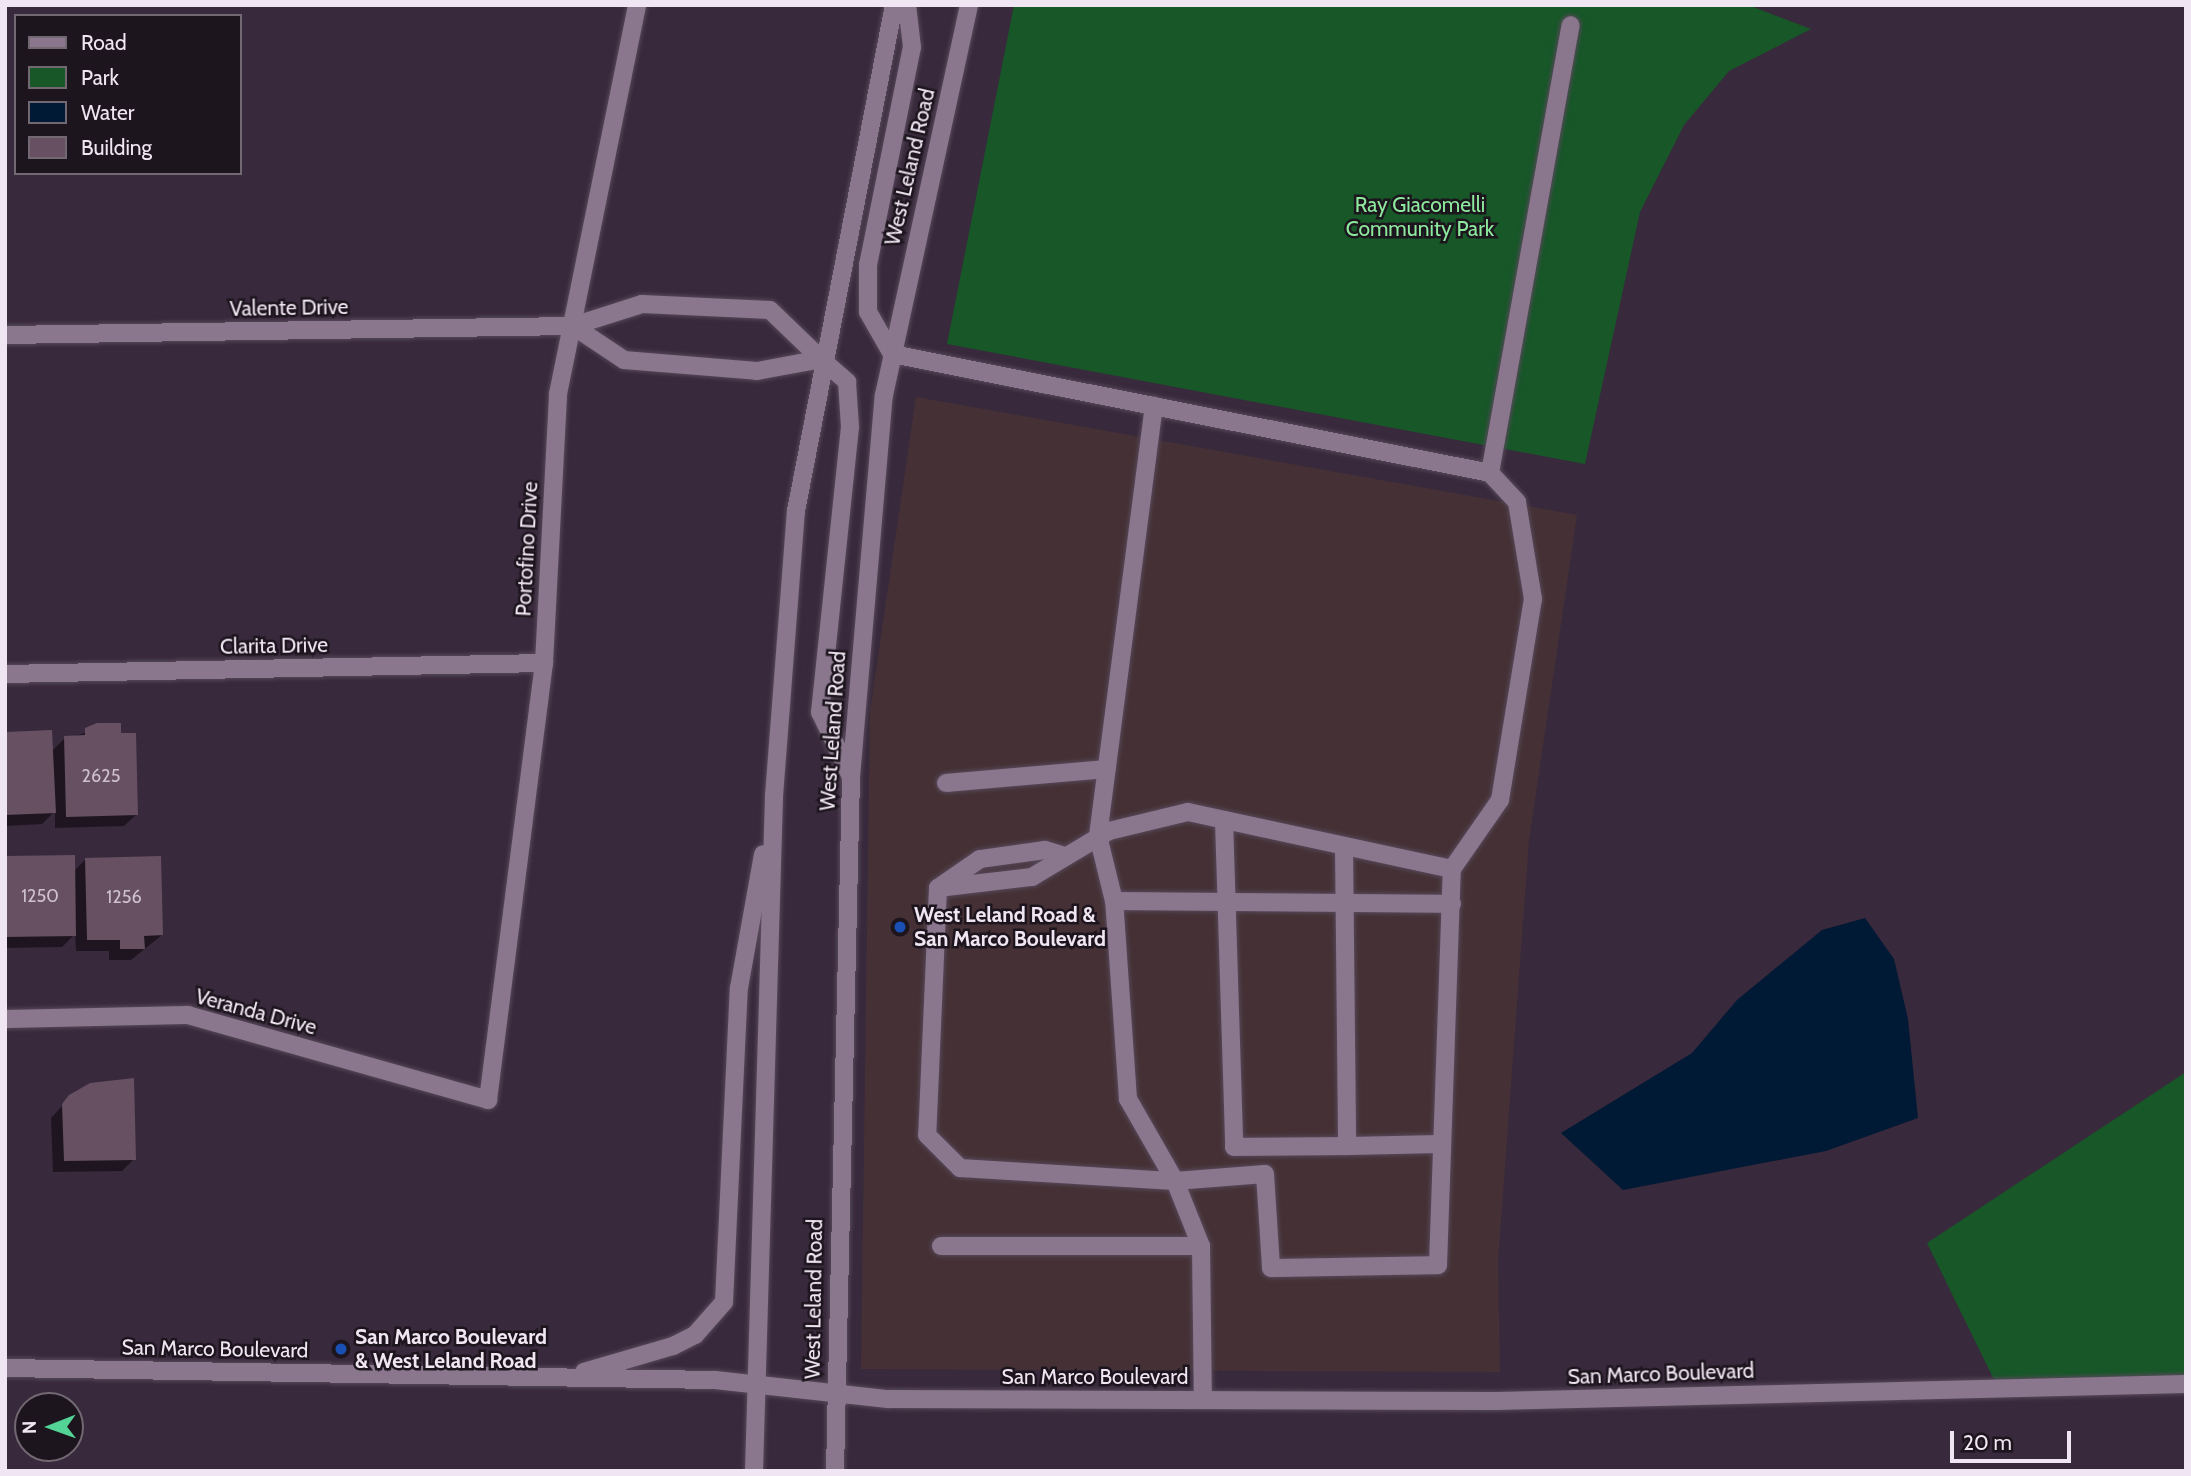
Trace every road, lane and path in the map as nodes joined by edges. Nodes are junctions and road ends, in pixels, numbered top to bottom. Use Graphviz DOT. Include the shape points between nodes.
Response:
graph roads {
  1 [pos="637,5"];
  2 [pos="894,5"];
  3 [pos="907,5"];
  4 [pos="969,5"];
  5 [pos="1571,25"];
  6 [pos="573,326"];
  7 [pos="5,335"];
  8 [pos="891,354"];
  9 [pos="821,359"];
  10 [pos="1154,406"];
  11 [pos="1490,473"];
  12 [pos="544,663"];
  13 [pos="5,674"];
  14 [pos="1106,769"];
  15 [pos="851,777"];
  16 [pos="946,783"];
  17 [pos="774,796"];
  18 [pos="1224,820"];
  19 [pos="1098,836"];
  20 [pos="1344,846"];
  21 [pos="1065,856"];
  22 [pos="1452,869"];
  23 [pos="938,888"];
  24 [pos="1225,899"];
  25 [pos="1114,901"];
  26 [pos="1343,901"];
  27 [pos="1452,904"];
  28 [pos="5,1019"];
  29 [pos="488,1100"];
  30 [pos="1443,1144"];
  31 [pos="1347,1146"];
  32 [pos="1264,1147"];
  33 [pos="1265,1174"];
  34 [pos="1175,1181"];
  35 [pos="942,1246"];
  36 [pos="1200,1246"];
  37 [pos="5,1368"];
  38 [pos="559,1378"];
  39 [pos="756,1384"];
  40 [pos="2186,1384"];
  41 [pos="835,1393"];
  42 [pos="1203,1400"];
  43 [pos="754,1471"];
  44 [pos="835,1471"];
  1 -- 6 [label="main road, Portofino Drive"];
  2 -- 9 [label="main road"];
  3 -- 8 [label="main road" via="912,47 868,265 868,312"];
  4 -- 8 [label="main road, West Leland Road"];
  5 -- 11 [label="main road"];
  6 -- 7 [label="main road, Valente Drive"];
  6 -- 9 [label="main road" via="624,360 757,371"];
  6 -- 9 [label="main road, Valente Drive" via="642,304 770,310"];
  6 -- 12 [label="main road, Portofino Drive" via="558,394"];
  8 -- 10 [label="main road"];
  8 -- 15 [label="main road, West Leland Road"];
  9 -- 15 [label="main road, Valente Drive" via="847,382 850,427 820,712"];
  9 -- 17 [label="main road" via="796,511"];
  10 -- 11 [label="main road"];
  10 -- 14 [label="main road"];
  11 -- 22 [label="main road" via="1517,502 1532,599 1500,800"];
  12 -- 13 [label="main road, Clarita Drive"];
  12 -- 29 [label="main road, Portofino Drive"];
  14 -- 16 [label="main road"];
  14 -- 19 [label="main road"];
  15 -- 41 [label="main road, West Leland Road"];
  17 -- 38 [label="main road" via="739,988 724,1302 695,1335 673,1346"];
  17 -- 39 [label="main road"];
  18 -- 19 [label="main road" via="1188,812"];
  18 -- 20 [label="main road"];
  18 -- 24 [label="main road"];
  19 -- 21 [label="main road"];
  19 -- 25 [label="main road"];
  20 -- 22 [label="main road"];
  20 -- 26 [label="main road"];
  21 -- 23 [label="main road" via="1055,869 1032,877"];
  21 -- 23 [label="main road" via="1045,850 980,859"];
  22 -- 27 [label="main road"];
  23 -- 34 [label="main road" via="927,1135 960,1168"];
  24 -- 25 [label="main road"];
  24 -- 26 [label="main road"];
  24 -- 32 [label="main road" via="1234,1147"];
  25 -- 34 [label="main road" via="1128,1099"];
  26 -- 27 [label="main road"];
  26 -- 31 [label="main road"];
  27 -- 30 [label="main road"];
  28 -- 29 [label="main road, Veranda Drive" via="188,1015"];
  30 -- 31 [label="main road"];
  30 -- 33 [label="main road" via="1438,1265 1271,1268"];
  31 -- 32 [label="main road"];
  32 -- 33 [label="main road"];
  33 -- 34 [label="main road"];
  34 -- 36 [label="main road"];
  35 -- 36 [label="main road"];
  36 -- 42 [label="main road"];
  37 -- 38 [label="main road, San Marco Boulevard"];
  38 -- 39 [label="main road, San Marco Boulevard"];
  39 -- 41 [label="main road, San Marco Boulevard"];
  39 -- 43 [label="main road"];
  40 -- 42 [label="main road, San Marco Boulevard" via="1496,1401"];
  41 -- 42 [label="main road, San Marco Boulevard"];
  41 -- 44 [label="main road, West Leland Road"];
}
